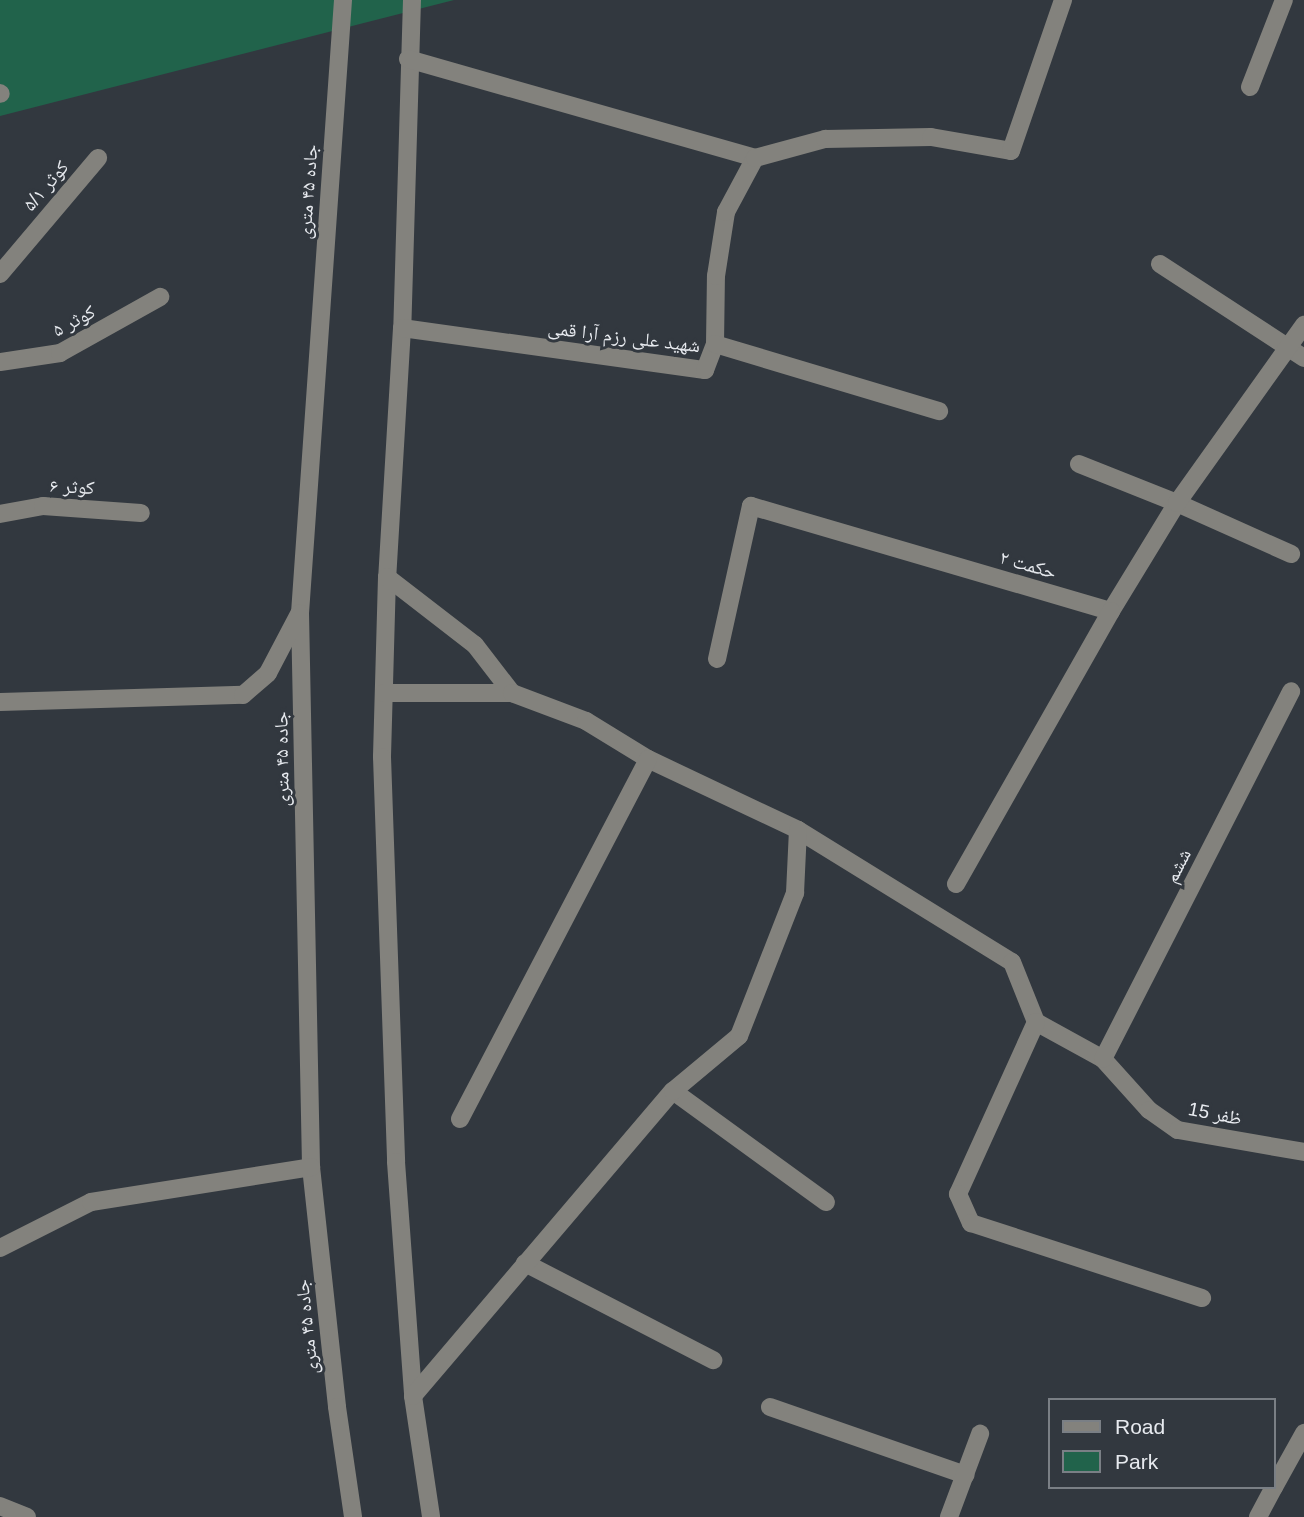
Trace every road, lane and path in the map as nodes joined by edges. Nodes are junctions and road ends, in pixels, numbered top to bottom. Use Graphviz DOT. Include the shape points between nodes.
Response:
graph roads {
  1 [pos="342,0"];
  2 [pos="412,0"];
  3 [pos="1063,0"];
  4 [pos="1284,0"];
  5 [pos="408,59"];
  6 [pos="1250,87"];
  7 [pos="98,158"];
  8 [pos="755,158"];
  9 [pos="1160,264"];
  10 [pos="0,274"];
  11 [pos="160,297"];
  12 [pos="1304,325"];
  13 [pos="402,328"];
  14 [pos="715,344"];
  15 [pos="1288,347"];
  16 [pos="1304,358"];
  17 [pos="0,362"];
  18 [pos="939,411"];
  19 [pos="1079,464"];
  20 [pos="1177,503"];
  21 [pos="141,513"];
  22 [pos="0,514"];
  23 [pos="1291,554"];
  24 [pos="387,577"];
  25 [pos="1111,611"];
  26 [pos="300,613"];
  27 [pos="717,659"];
  28 [pos="1291,691"];
  29 [pos="384,693"];
  30 [pos="512,693"];
  31 [pos="0,702"];
  32 [pos="648,760"];
  33 [pos="798,830"];
  34 [pos="956,884"];
  35 [pos="1036,1022"];
  36 [pos="1102,1059"];
  37 [pos="673,1091"];
  38 [pos="460,1119"];
  39 [pos="1304,1152"];
  40 [pos="311,1167"];
  41 [pos="826,1202"];
  42 [pos="0,1248"];
  43 [pos="525,1263"];
  44 [pos="1202,1298"];
  45 [pos="713,1360"];
  46 [pos="413,1396"];
  47 [pos="770,1407"];
  48 [pos="1304,1433"];
  49 [pos="980,1434"];
  50 [pos="965,1475"];
  51 [pos="1276,1483"];
  52 [pos="1273,1489"];
  53 [pos="0,1506"];
  54 [pos="27,1517"];
  55 [pos="353,1517"];
  56 [pos="431,1517"];
  57 [pos="949,1517"];
  58 [pos="1258,1517"];
  1 -- 26 [label="street, جاده ۴۵ متری"];
  2 -- 5 [label="street"];
  3 -- 8 [label="street" via="1011,151 931,137 825,139"];
  4 -- 6 [label="street"];
  5 -- 8 [label="street"];
  5 -- 13 [label="street"];
  7 -- 10 [label="street, کوثر ۵/۱"];
  8 -- 14 [label="street, شهید علی رزم آرا قمی" via="726,212 716,276"];
  9 -- 15 [label="street"];
  11 -- 17 [label="street, کوثر ۵" via="60,353"];
  12 -- 15 [label="street"];
  13 -- 14 [label="street, شهید علی رزم آرا قمی" via="705,370"];
  13 -- 24 [label="street"];
  14 -- 18 [label="street"];
  15 -- 16 [label="street"];
  15 -- 20 [label="street"];
  19 -- 20 [label="street"];
  20 -- 23 [label="street"];
  20 -- 25 [label="street"];
  21 -- 22 [label="street, کوثر ۶" via="43,506"];
  24 -- 29 [label="street"];
  24 -- 30 [label="street" via="475,645"];
  25 -- 27 [label="street, حکمت ۲" via="751,506"];
  25 -- 34 [label="street"];
  26 -- 31 [label="street" via="268,673 243,695"];
  26 -- 40 [label="street, جاده ۴۵ متری"];
  28 -- 36 [label="street, ششم"];
  29 -- 30 [label="street"];
  29 -- 46 [label="street" via="396,1162"];
  30 -- 32 [label="street" via="586,721"];
  32 -- 33 [label="street"];
  32 -- 38 [label="street"];
  33 -- 35 [label="street" via="1012,962"];
  33 -- 37 [label="street" via="795,893 739,1036"];
  35 -- 36 [label="street, ظفر 15"];
  35 -- 44 [label="street" via="958,1194 971,1223"];
  36 -- 39 [label="street, ظفر 15" via="1149,1110 1178,1130"];
  37 -- 41 [label="street"];
  37 -- 43 [label="street"];
  40 -- 42 [label="street" via="91,1202"];
  40 -- 55 [label="street, جاده ۴۵ متری"];
  43 -- 45 [label="street"];
  43 -- 46 [label="street"];
  46 -- 56 [label="street"];
  47 -- 50 [label="street"];
  48 -- 51 [label="street"];
  49 -- 50 [label="street"];
  50 -- 57 [label="street"];
  52 -- 58 [label="street"];
  53 -- 54 [label="street"];
}
